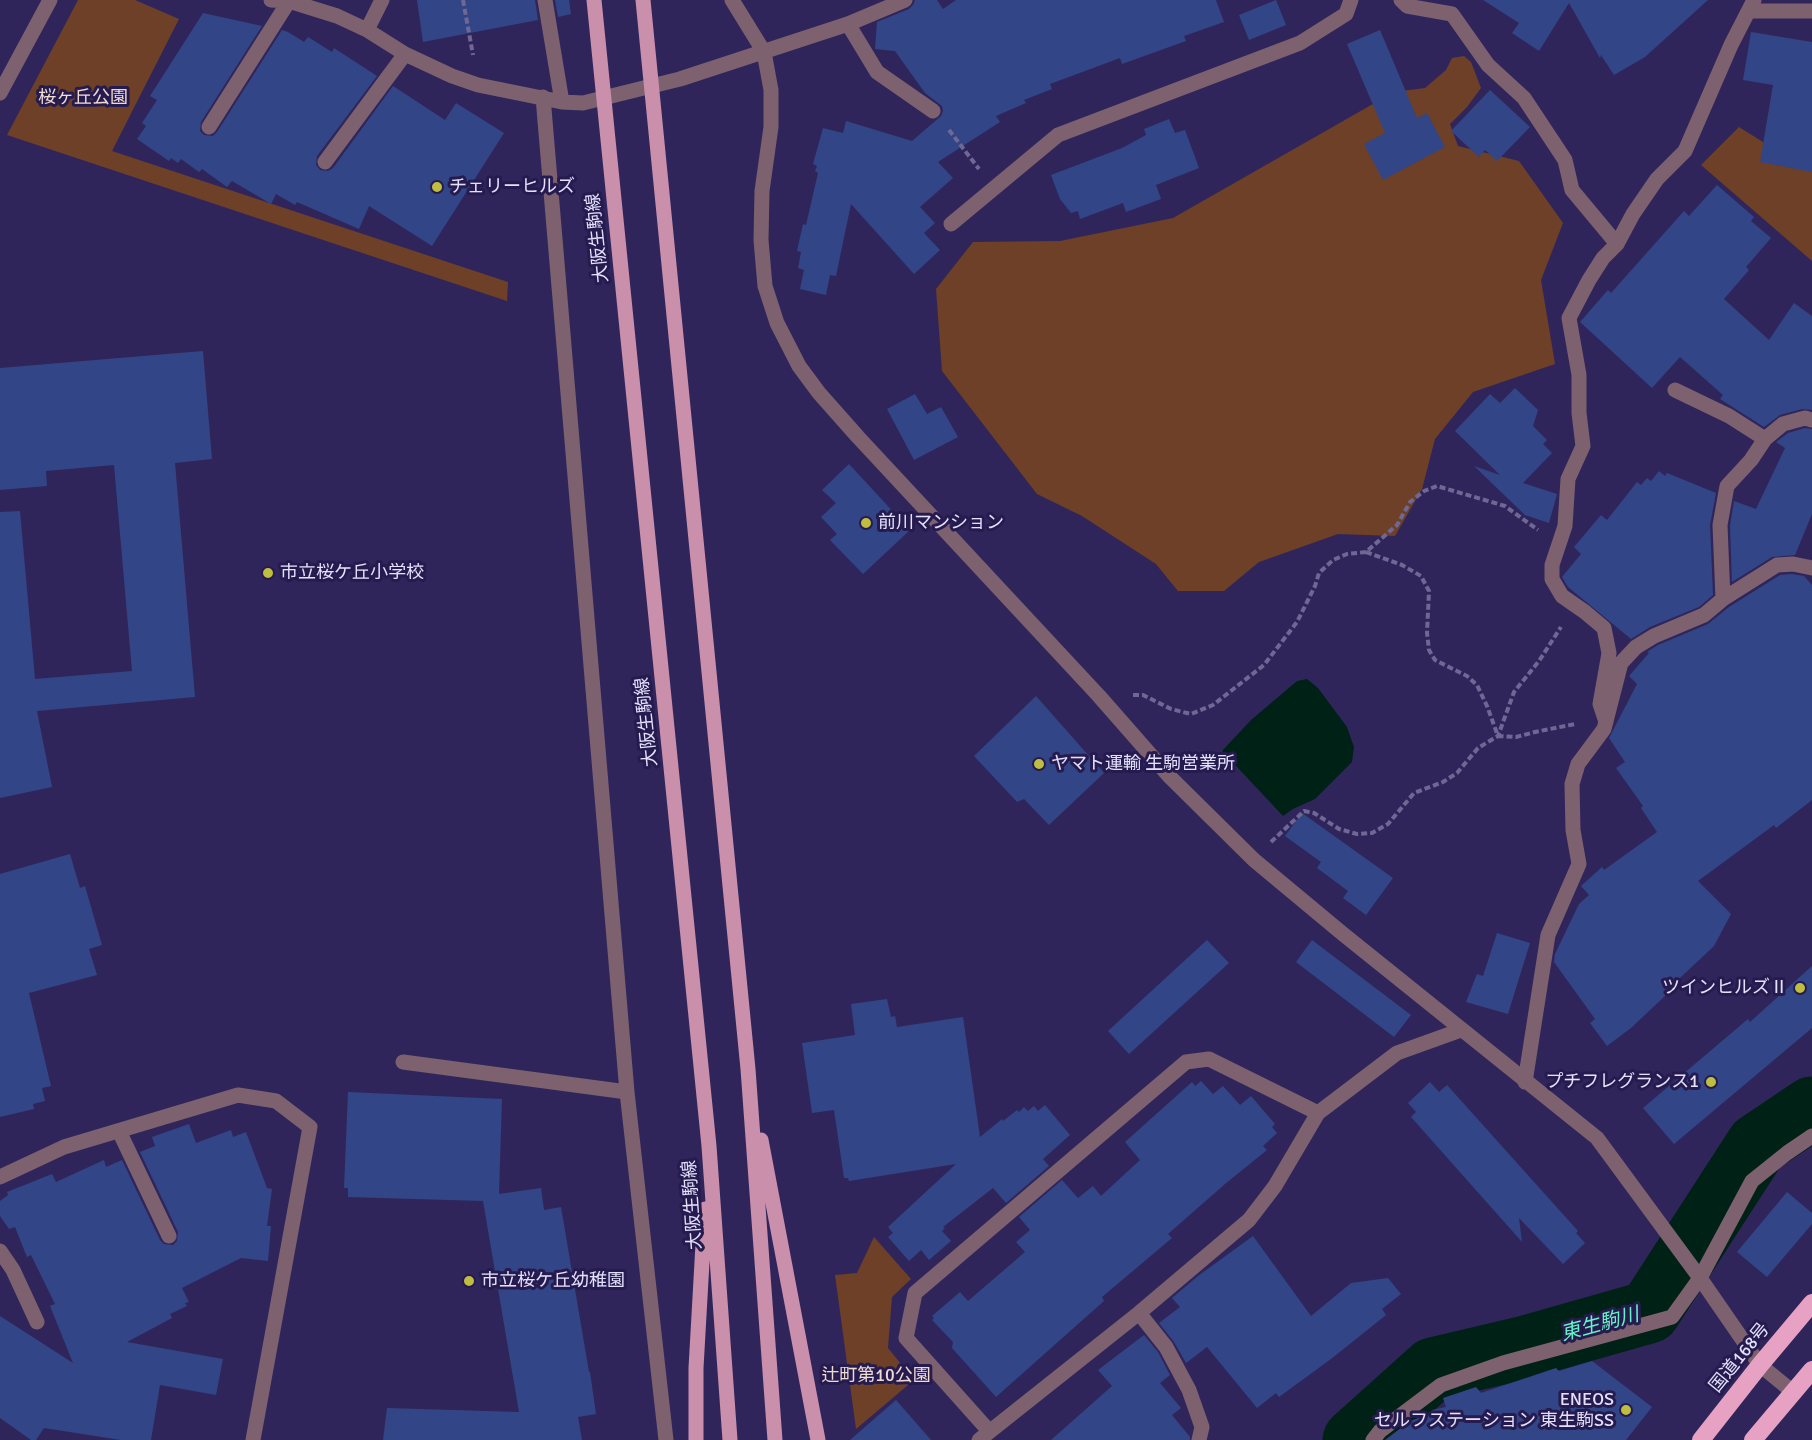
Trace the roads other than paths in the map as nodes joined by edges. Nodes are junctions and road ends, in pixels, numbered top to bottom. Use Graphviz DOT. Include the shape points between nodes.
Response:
graph roads {
  1 [pos="50,0"];
  2 [pos="271,0"];
  3 [pos="382,0"];
  4 [pos="545,0"];
  5 [pos="594,0"];
  6 [pos="643,0"];
  7 [pos="732,0"];
  8 [pos="905,0"];
  9 [pos="1351,0"];
  10 [pos="1401,0"];
  11 [pos="289,1"];
  12 [pos="1752,6"];
  13 [pos="1812,11"];
  14 [pos="848,24"];
  15 [pos="367,30"];
  16 [pos="764,52"];
  17 [pos="405,54"];
  18 [pos="0,93"];
  19 [pos="543,97"];
  20 [pos="562,102"];
  21 [pos="933,111"];
  22 [pos="209,127"];
  23 [pos="325,162"];
  24 [pos="951,224"];
  25 [pos="1617,244"];
  26 [pos="1675,390"];
  27 [pos="1812,420"];
  28 [pos="1765,440"];
  29 [pos="1812,568"];
  30 [pos="1723,599"];
  31 [pos="1605,726"];
  32 [pos="1461,1030"];
  33 [pos="403,1062"];
  34 [pos="748,1069"];
  35 [pos="1525,1082"];
  36 [pos="627,1092"];
  37 [pos="1318,1113"];
  38 [pos="120,1131"];
  39 [pos="1812,1136"];
  40 [pos="709,1146"];
  41 [pos="0,1177"];
  42 [pos="169,1236"];
  43 [pos="0,1251"];
  44 [pos="1700,1278"];
  45 [pos="1812,1303"];
  46 [pos="1139,1313"];
  47 [pos="37,1322"];
  48 [pos="1760,1365"];
  49 [pos="1812,1370"];
  50 [pos="1793,1392"];
  51 [pos="984,1436"];
  52 [pos="253,1440"];
  53 [pos="666,1440"];
  54 [pos="696,1440"];
  55 [pos="730,1440"];
  56 [pos="775,1440"];
  57 [pos="818,1440"];
  58 [pos="1199,1440"];
  59 [pos="1373,1440"];
  60 [pos="1701,1440"];
  61 [pos="1753,1440"];
  1 -- 18 [label="street"];
  2 -- 11 [label="street"];
  3 -- 15 [label="street"];
  4 -- 20 [label="street"];
  5 -- 40 [label="main road, 大阪生駒線"];
  6 -- 34 [label="main road"];
  7 -- 16 [label="street"];
  8 -- 14 [label="street"];
  9 -- 24 [label="street" via="1346,14 1300,43 1058,135"];
  10 -- 25 [label="street" via="1407,6 1452,14 1488,65 1524,98 1565,160 1572,190"];
  11 -- 15 [label="street"];
  11 -- 22 [label="street"];
  12 -- 13 [label="street"];
  12 -- 25 [label="street" via="1685,151 1657,179"];
  14 -- 16 [label="street"];
  14 -- 21 [label="street" via="877,72"];
  15 -- 17 [label="street"];
  16 -- 20 [label="street" via="680,79 583,103"];
  16 -- 32 [label="street" via="771,90 771,127 762,190 765,286 777,323 799,366 858,437 1100,696 1170,777 1254,860"];
  17 -- 19 [label="street" via="478,85"];
  17 -- 23 [label="street"];
  19 -- 20 [label="street"];
  19 -- 36 [label="street"];
  25 -- 31 [label="street" via="1603,258 1569,318 1580,375 1583,446 1568,478 1566,526 1551,579 1562,596 1604,628 1609,653 1600,704"];
  26 -- 28 [label="street" via="1729,416"];
  27 -- 28 [label="street" via="1804,418 1783,424"];
  28 -- 30 [label="street" via="1727,486 1720,525"];
  29 -- 30 [label="street" via="1777,565"];
  30 -- 31 [label="street" via="1704,615 1636,647 1621,663"];
  31 -- 35 [label="street" via="1578,764 1572,784 1573,830 1579,864 1548,934"];
  32 -- 35 [label="street"];
  32 -- 37 [label="street" via="1397,1053"];
  33 -- 36 [label="street"];
  34 -- 56 [label="main road"];
  34 -- 57 [label="main road"];
  35 -- 44 [label="street" via="1597,1138"];
  36 -- 53 [label="street"];
  37 -- 46 [label="street" via="1275,1186 1249,1220"];
  37 -- 51 [label="street" via="1209,1059 1186,1062 915,1293 906,1338"];
  38 -- 41 [label="street" via="64,1147"];
  38 -- 42 [label="street"];
  38 -- 52 [label="street" via="238,1095 276,1101 310,1127"];
  39 -- 44 [label="street" via="1752,1181"];
  40 -- 54 [label="main road" via="696,1368"];
  40 -- 55 [label="main road, 大阪生駒線"];
  43 -- 47 [label="street"];
  44 -- 48 [label="street"];
  44 -- 59 [label="street" via="1672,1317 1503,1363 1441,1385"];
  45 -- 48 [label="highway, 国道168号"];
  46 -- 51 [label="street"];
  46 -- 58 [label="street" via="1166,1347 1189,1390 1202,1428"];
  48 -- 50 [label="street"];
  48 -- 60 [label="highway, 国道168号"];
  49 -- 50 [label="highway"];
  50 -- 61 [label="highway"];
}
